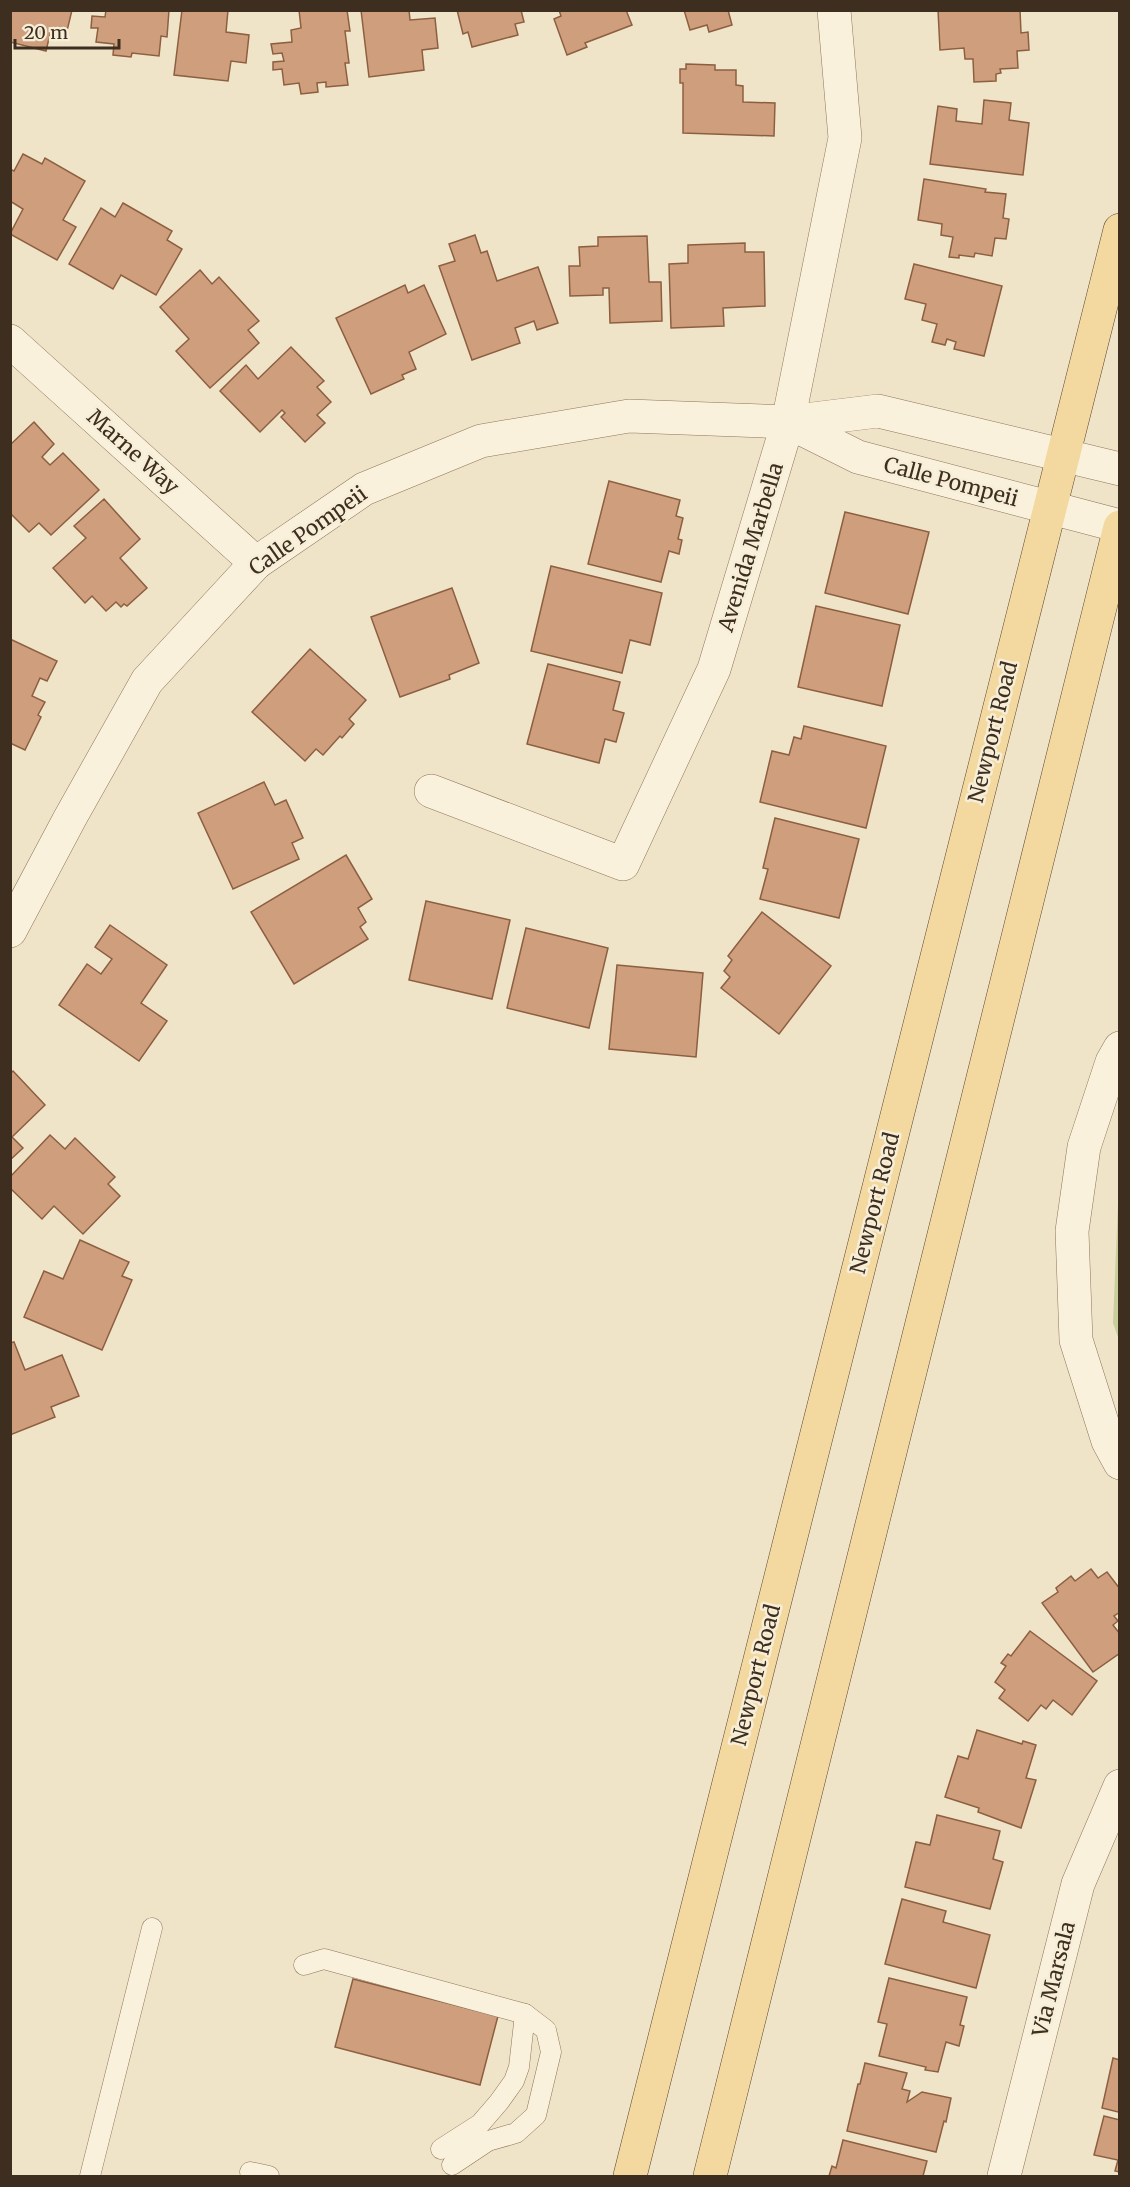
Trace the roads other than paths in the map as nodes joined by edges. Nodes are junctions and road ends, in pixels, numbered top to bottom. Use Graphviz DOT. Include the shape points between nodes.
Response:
graph roads {
  1 [pos="834,10"];
  2 [pos="1119,230"];
  3 [pos="10,341"];
  4 [pos="788,422"];
  5 [pos="1063,455"];
  6 [pos="1119,469"];
  7 [pos="1050,507"];
  8 [pos="1119,527"];
  9 [pos="256,563"];
  10 [pos="431,791"];
  11 [pos="10,931"];
  12 [pos="1119,1048"];
  13 [pos="1119,1463"];
  14 [pos="1119,1786"];
  15 [pos="152,1928"];
  16 [pos="304,1965"];
  17 [pos="525,2014"];
  18 [pos="90,2176"];
  19 [pos="630,2176"];
  20 [pos="710,2176"];
  21 [pos="1004,2176"];
  1 -- 4 [label="street, Avenida Marbella" via="845,138"];
  2 -- 5 [label="main road, Newport Road"];
  3 -- 9 [label="street, Marne Way"];
  4 -- 5 [label="street, Calle Pompeii" via="878,411"];
  4 -- 7 [label="street, Calle Pompeii" via="858,457"];
  4 -- 9 [label="street, Calle Pompeii" via="629,416 481,441 364,489"];
  4 -- 10 [label="street, Avenida Marbella" via="714,669 623,864"];
  5 -- 6 [label="street, Calle Pompeii"];
  5 -- 7 [label="main road, Newport Road"];
  7 -- 8 [label="street, Calle Pompeii"];
  7 -- 19 [label="main road, Newport Road"];
  8 -- 20 [label="main road"];
  9 -- 11 [label="street, Calle Pompeii" via="147,681"];
  12 -- 13 [label="street" via="1084,1147 1072,1231 1076,1340 1108,1441"];
  14 -- 21 [label="street, Via Marsala" via="1078,1884"];
  15 -- 18 [label="lane"];
  16 -- 17 [label="lane" via="324,1959"];
  17 -- 17 [label="lane" via="546,2030 551,2052 536,2115 516,2133 446,2157 480,2124 514,2081"];
}
